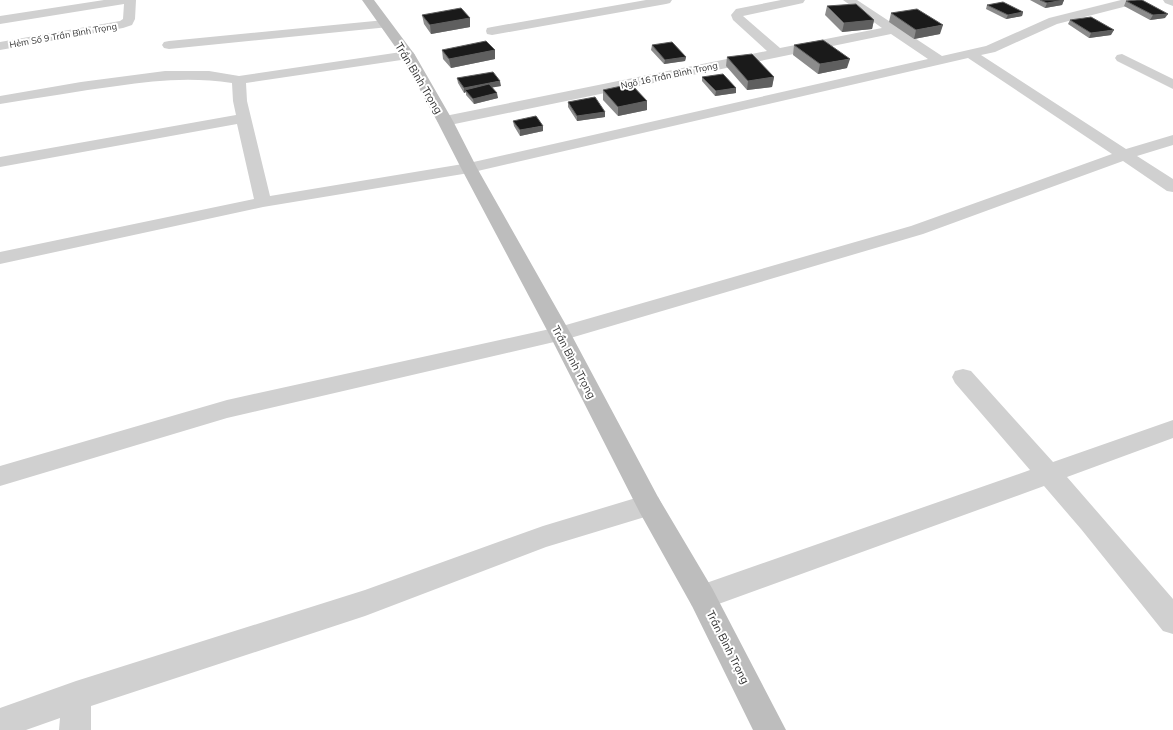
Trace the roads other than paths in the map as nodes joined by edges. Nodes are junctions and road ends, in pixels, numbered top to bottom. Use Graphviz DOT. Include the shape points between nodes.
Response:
graph roads {
  1 [pos="127,0"];
  2 [pos="130,0"];
  3 [pos="368,0"];
  4 [pos="666,0"];
  5 [pos="799,0"];
  6 [pos="849,0"];
  7 [pos="1135,0"];
  8 [pos="1169,0"];
  9 [pos="1173,2"];
  10 [pos="0,20"];
  11 [pos="384,24"];
  12 [pos="894,29"];
  13 [pos="492,31"];
  14 [pos="170,45"];
  15 [pos="0,46"];
  16 [pos="777,53"];
  17 [pos="969,54"];
  18 [pos="408,55"];
  19 [pos="1122,58"];
  20 [pos="939,60"];
  21 [pos="239,80"];
  22 [pos="1173,85"];
  23 [pos="0,100"];
  24 [pos="243,118"];
  25 [pos="445,120"];
  26 [pos="1173,140"];
  27 [pos="1124,155"];
  28 [pos="0,162"];
  29 [pos="469,168"];
  30 [pos="1173,188"];
  31 [pos="263,202"];
  32 [pos="0,258"];
  33 [pos="560,334"];
  34 [pos="963,377"];
  35 [pos="1173,429"];
  36 [pos="1048,473"];
  37 [pos="0,476"];
  38 [pos="649,505"];
  39 [pos="702,596"];
  40 [pos="1173,621"];
  41 [pos="76,696"];
  42 [pos="0,724"];
  43 [pos="75,730"];
  44 [pos="770,730"];
  1 -- 10 [label="street"];
  2 -- 15 [label="street, Hẻm Số 9 Trần Bình Trọng" via="129,19 123,24"];
  3 -- 11 [label="street, Trần Bình Trọng"];
  4 -- 13 [label="street"];
  5 -- 16 [label="street" via="740,12 737,15"];
  6 -- 12 [label="street"];
  7 -- 17 [label="street" via="1053,21 990,49"];
  8 -- 9 [label="street"];
  11 -- 14 [label="street"];
  11 -- 18 [label="street, Trần Bình Trọng"];
  12 -- 16 [label="street, Ngõ 16 Trần Bình Trọng"];
  12 -- 20 [label="street"];
  16 -- 25 [label="street, Ngõ 16 Trần Bình Trọng"];
  17 -- 20 [label="street"];
  17 -- 27 [label="street"];
  18 -- 21 [label="street"];
  18 -- 25 [label="street, Trần Bình Trọng"];
  19 -- 22 [label="street"];
  20 -- 29 [label="street"];
  21 -- 23 [label="street" via="209,75 165,75"];
  21 -- 24 [label="street"];
  24 -- 28 [label="street"];
  24 -- 31 [label="street"];
  25 -- 29 [label="street, Trần Bình Trọng"];
  26 -- 27 [label="street"];
  27 -- 30 [label="street"];
  27 -- 33 [label="street" via="917,230"];
  29 -- 31 [label="street"];
  29 -- 33 [label="street, Trần Bình Trọng"];
  31 -- 32 [label="street"];
  33 -- 37 [label="street" via="227,409"];
  33 -- 38 [label="street, Trần Bình Trọng"];
  34 -- 36 [label="street"];
  35 -- 36 [label="street"];
  36 -- 39 [label="street"];
  36 -- 40 [label="street"];
  38 -- 39 [label="street, Trần Bình Trọng"];
  38 -- 41 [label="street" via="543,537 365,602"];
  39 -- 44 [label="street, Trần Bình Trọng"];
  41 -- 42 [label="street"];
  41 -- 43 [label="street"];
}
